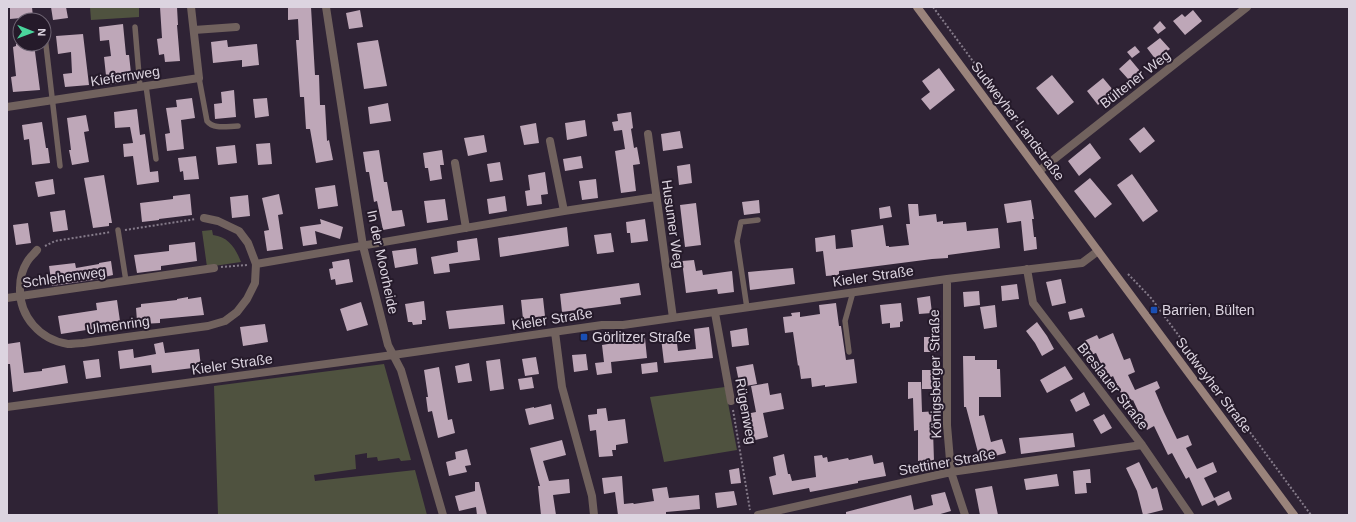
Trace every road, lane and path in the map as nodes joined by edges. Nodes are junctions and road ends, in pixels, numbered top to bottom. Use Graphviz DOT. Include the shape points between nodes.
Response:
graph roads {
  1 [pos="192,7"];
  2 [pos="326,7"];
  3 [pos="917,7"];
  4 [pos="933,7"];
  5 [pos="1247,7"];
  6 [pos="135,27"];
  7 [pos="236,27"];
  8 [pos="194,30"];
  9 [pos="47,52"];
  10 [pos="199,78"];
  11 [pos="143,87"];
  12 [pos="52,100"];
  13 [pos="7,107"];
  14 [pos="238,126"];
  15 [pos="648,134"];
  16 [pos="550,141"];
  17 [pos="156,159"];
  18 [pos="455,163"];
  19 [pos="60,166"];
  20 [pos="1043,168"];
  21 [pos="656,197"];
  22 [pos="564,211"];
  23 [pos="204,218"];
  24 [pos="758,220"];
  25 [pos="466,228"];
  26 [pos="118,230"];
  27 [pos="363,246"];
  28 [pos="37,250"];
  29 [pos="1098,251"];
  30 [pos="256,264"];
  31 [pos="214,268"];
  32 [pos="1027,269"];
  33 [pos="1127,273"];
  34 [pos="947,279"];
  35 [pos="126,281"];
  36 [pos="853,292"];
  37 [pos="20,296"];
  38 [pos="7,298"];
  39 [pos="747,308"];
  40 [pos="715,312"];
  41 [pos="673,318"];
  42 [pos="555,332"];
  43 [pos="849,352"];
  44 [pos="393,355"];
  45 [pos="731,401"];
  46 [pos="7,407"];
  47 [pos="1142,444"];
  48 [pos="951,472"];
  49 [pos="443,515"];
  50 [pos="594,515"];
  51 [pos="751,515"];
  52 [pos="758,515"];
  53 [pos="965,515"];
  54 [pos="1190,515"];
  55 [pos="1294,515"];
  56 [pos="1311,515"];
  1 -- 8 [label="street"];
  2 -- 27 [label="street, In der Moorheide"];
  3 -- 20 [label="main road, Sudweyher Landstraße"];
  4 -- 20 [label="path" via="1043,155"];
  5 -- 20 [label="street, Bültener Weg"];
  6 -- 11 [label="lane"];
  7 -- 8 [label="street"];
  8 -- 10 [label="street"];
  9 -- 12 [label="lane"];
  10 -- 11 [label="street, Kiefernweg"];
  10 -- 14 [label="lane" via="207,121 210,125"];
  11 -- 12 [label="street, Kiefernweg"];
  11 -- 17 [label="lane"];
  12 -- 13 [label="street, Kiefernweg"];
  12 -- 19 [label="lane"];
  15 -- 21 [label="street, Husumer Weg"];
  16 -- 22 [label="street"];
  18 -- 25 [label="street"];
  20 -- 29 [label="main road, Sudweyher Landstraße"];
  21 -- 22 [label="street"];
  21 -- 41 [label="street, Husumer Weg"];
  22 -- 25 [label="street"];
  23 -- 30 [label="street, Ulmenring" via="218,221 239,231 248,243"];
  24 -- 39 [label="lane" via="741,222 737,241"];
  25 -- 27 [label="street"];
  26 -- 35 [label="lane, Schlehenweg"];
  27 -- 30 [label="street"];
  27 -- 44 [label="street, In der Moorheide" via="388,345"];
  28 -- 37 [label="street, Ulmenring" via="26,262 22,272"];
  29 -- 32 [label="street, Kieler Straße" via="1082,263"];
  29 -- 55 [label="main road, Sudweyher Straße"];
  30 -- 31 [label="path"];
  30 -- 37 [label="street, Ulmenring" via="254,283 248,299 237,312 225,320 208,326 83,343 67,344 38,331 27,318"];
  31 -- 35 [label="street, Schlehenweg"];
  32 -- 34 [label="street, Kieler Straße"];
  32 -- 47 [label="street, Breslauer Straße" via="1033,303"];
  33 -- 56 [label="path" via="1151,298"];
  34 -- 36 [label="street, Kieler Straße"];
  34 -- 48 [label="street, Königsberger Straße" via="947,425"];
  35 -- 37 [label="street, Schlehenweg"];
  36 -- 39 [label="street, Kieler Straße"];
  36 -- 43 [label="lane" via="846,321"];
  37 -- 38 [label="street, Schlehenweg"];
  39 -- 40 [label="street, Kieler Straße"];
  40 -- 41 [label="street, Kieler Straße"];
  40 -- 45 [label="street, Rügenweg"];
  41 -- 42 [label="street, Kieler Straße" via="623,325 602,324"];
  42 -- 44 [label="street, Kieler Straße"];
  42 -- 50 [label="street" via="562,388 592,496"];
  44 -- 46 [label="street, Kieler Straße"];
  44 -- 49 [label="street, In der Moorheide" via="400,370"];
  45 -- 51 [label="path, Rügenweg"];
  47 -- 48 [label="street, Stettiner Straße"];
  47 -- 54 [label="street, Breslauer Straße"];
  48 -- 52 [label="street, Stettiner Straße"];
  48 -- 53 [label="street, Königsberger Straße"];
}
